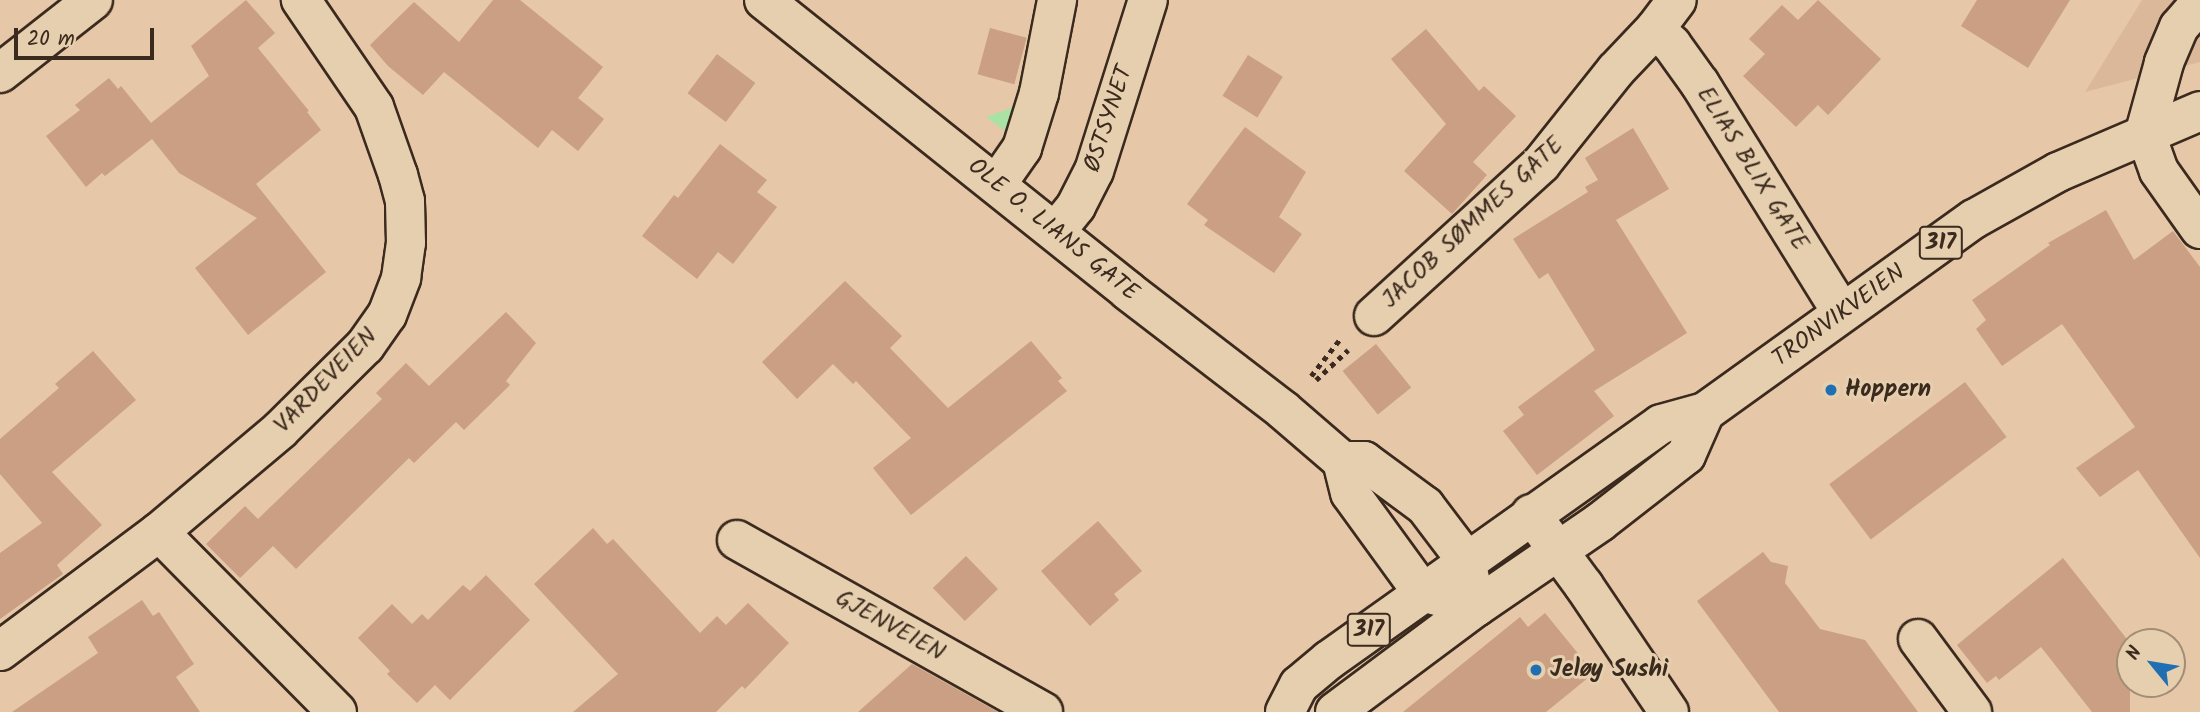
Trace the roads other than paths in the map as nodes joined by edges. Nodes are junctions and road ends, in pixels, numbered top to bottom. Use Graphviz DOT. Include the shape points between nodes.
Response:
graph roads {
  1 [pos="93,0"];
  2 [pos="301,0"];
  3 [pos="764,0"];
  4 [pos="1058,0"];
  5 [pos="1147,0"];
  6 [pos="2200,3"];
  7 [pos="1666,15"];
  8 [pos="0,73"];
  9 [pos="2200,111"];
  10 [pos="2145,132"];
  11 [pos="997,184"];
  12 [pos="2200,229"];
  13 [pos="1056,231"];
  14 [pos="1842,313"];
  15 [pos="1374,316"];
  16 [pos="1705,412"];
  17 [pos="1342,461"];
  18 [pos="1531,514"];
  19 [pos="159,532"];
  20 [pos="737,540"];
  21 [pos="1560,550"];
  22 [pos="1466,560"];
  23 [pos="1422,592"];
  24 [pos="1476,607"];
  25 [pos="1918,639"];
  26 [pos="0,651"];
  27 [pos="337,712"];
  28 [pos="1043,712"];
  29 [pos="1285,712"];
  30 [pos="1335,712"];
  31 [pos="1669,712"];
  32 [pos="1972,712"];
  1 -- 8 [label="street"];
  2 -- 19 [label="street, VARDEVEIEN" via="374,107 389,145 405,201 401,278 387,315 365,346 280,430"];
  3 -- 11 [label="street, OLE O. LIANS GATE"];
  4 -- 11 [label="street" via="1023,148"];
  5 -- 13 [label="street, ØSTSYNET" via="1094,171 1076,206"];
  6 -- 10 [label="street" via="2179,27"];
  7 -- 14 [label="street, ELIAS BLIX GATE" via="1672,44"];
  7 -- 15 [label="street, JACOB SØMMES GATE" via="1541,164"];
  9 -- 10 [label="street, TRONVIKVEIEN / 317"];
  10 -- 12 [label="street" via="2159,171"];
  10 -- 14 [label="street, TRONVIKVEIEN / 317" via="2058,172 1974,219"];
  11 -- 13 [label="street, OLE O. LIANS GATE"];
  13 -- 17 [label="street, OLE O. LIANS GATE"];
  14 -- 16 [label="street, TRONVIKVEIEN / 317"];
  16 -- 18 [label="street, TRONVIKVEIEN / 317" via="1661,424"];
  16 -- 21 [label="street, 317" via="1686,455"];
  17 -- 22 [label="street" via="1364,461 1380,470 1425,506"];
  17 -- 23 [label="street" via="1350,493"];
  18 -- 21 [label="street"];
  18 -- 22 [label="street, TRONVIKVEIEN / 317"];
  19 -- 26 [label="street, VARDEVEIEN"];
  19 -- 27 [label="street"];
  20 -- 28 [label="street, GJENVEIEN"];
  21 -- 24 [label="street, 317"];
  21 -- 31 [label="street"];
  22 -- 23 [label="street, TRONVIKVEIEN / 317"];
  22 -- 24 [label="street"];
  23 -- 24 [label="street"];
  23 -- 29 [label="street, TRONVIKVEIEN / 317" via="1299,685"];
  24 -- 30 [label="street, 317"];
  25 -- 32 [label="street"];
}
